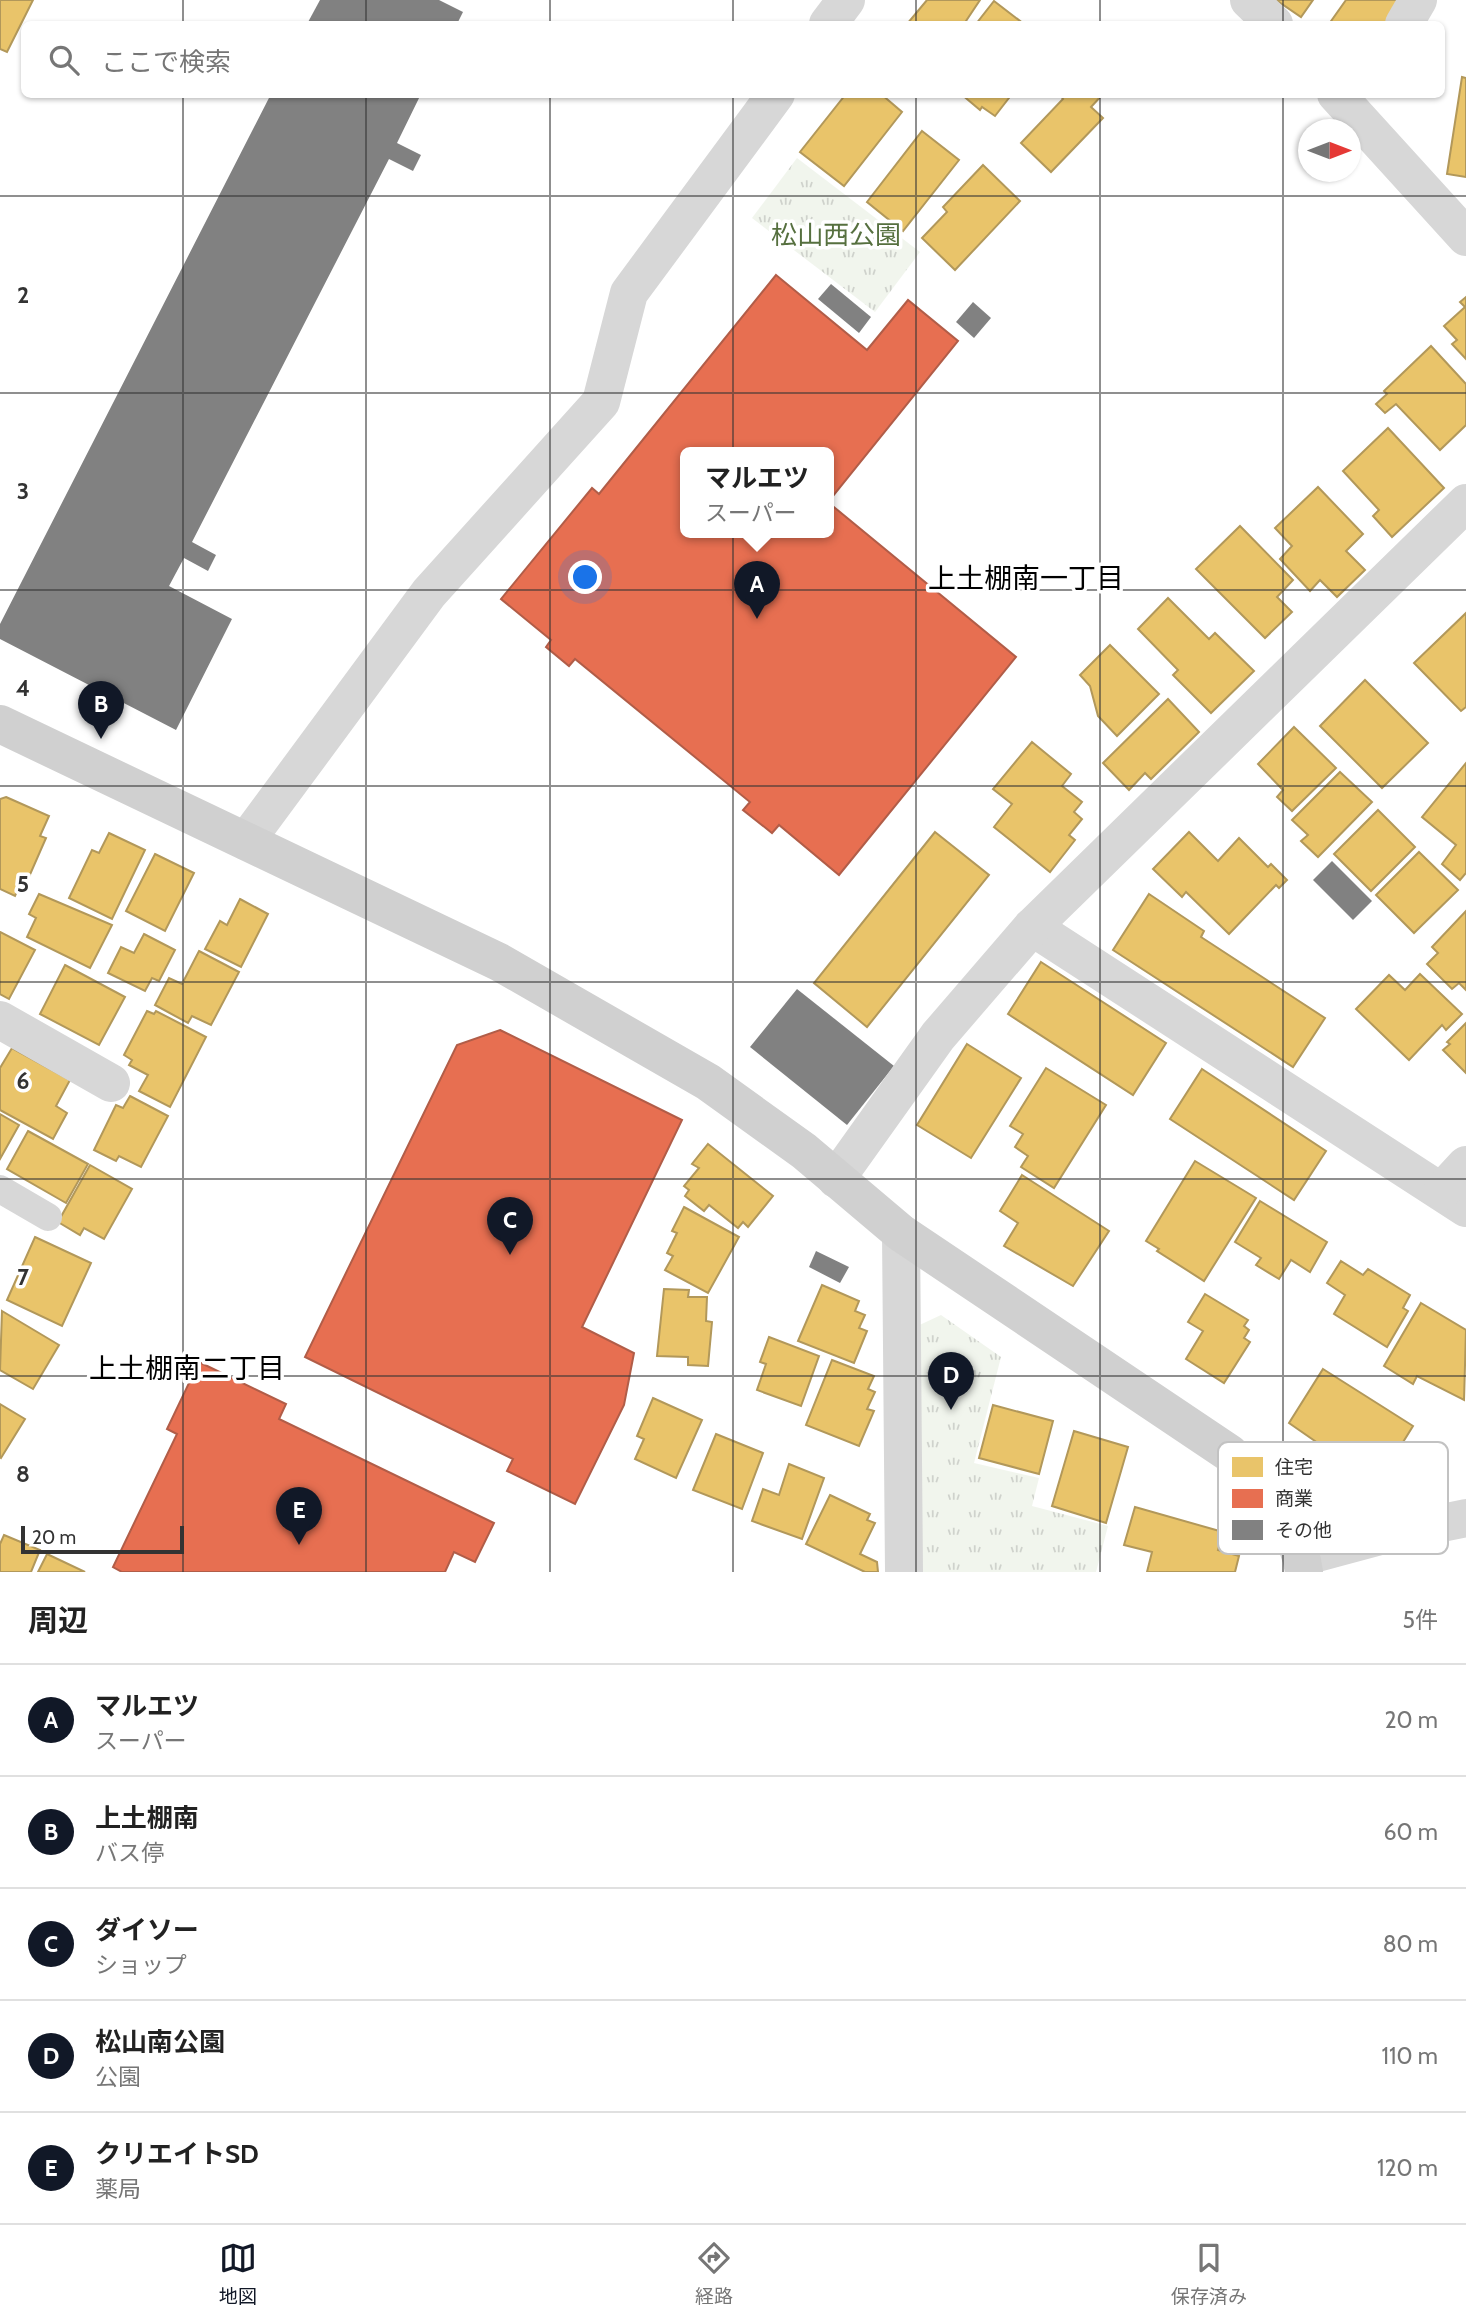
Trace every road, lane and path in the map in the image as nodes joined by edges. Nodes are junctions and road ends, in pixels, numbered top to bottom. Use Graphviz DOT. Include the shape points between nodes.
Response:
graph roads {
  1 [pos="846,0"];
  2 [pos="1249,0"];
  3 [pos="1418,0"];
  4 [pos="830,21"];
  5 [pos="1271,21"];
  6 [pos="1406,21"];
  7 [pos="773,98"];
  8 [pos="1349,100"];
  9 [pos="1466,237"];
  10 [pos="1466,503"];
  11 [pos="1,728"];
  12 [pos="246,841"];
  13 [pos="1032,928"];
  14 [pos="0,1020"];
  15 [pos="111,1083"];
  16 [pos="836,1179"];
  17 [pos="1458,1188"];
  18 [pos="0,1189"];
  19 [pos="48,1217"];
  20 [pos="901,1233"];
  21 [pos="1218,1446"];
  22 [pos="1466,1518"];
  23 [pos="1448,1523"];
  24 [pos="1341,1554"];
  25 [pos="1303,1565"];
  26 [pos="904,1572"];
  1 -- 4 [label="street"];
  2 -- 5 [label="street"];
  3 -- 6 [label="street"];
  7 -- 12 [label="street" via="629,293 601,402 429,593"];
  8 -- 9 [label="street"];
  10 -- 13 [label="street"];
  11 -- 12 [label="street"];
  12 -- 16 [label="street" via="499,962 648,1047 759,1117"];
  13 -- 16 [label="street" via="938,1036"];
  13 -- 17 [label="street"];
  14 -- 15 [label="street"];
  16 -- 20 [label="street"];
  18 -- 19 [label="lane"];
  20 -- 21 [label="street"];
  20 -- 26 [label="street"];
  22 -- 23 [label="street"];
  24 -- 25 [label="street"];
}
